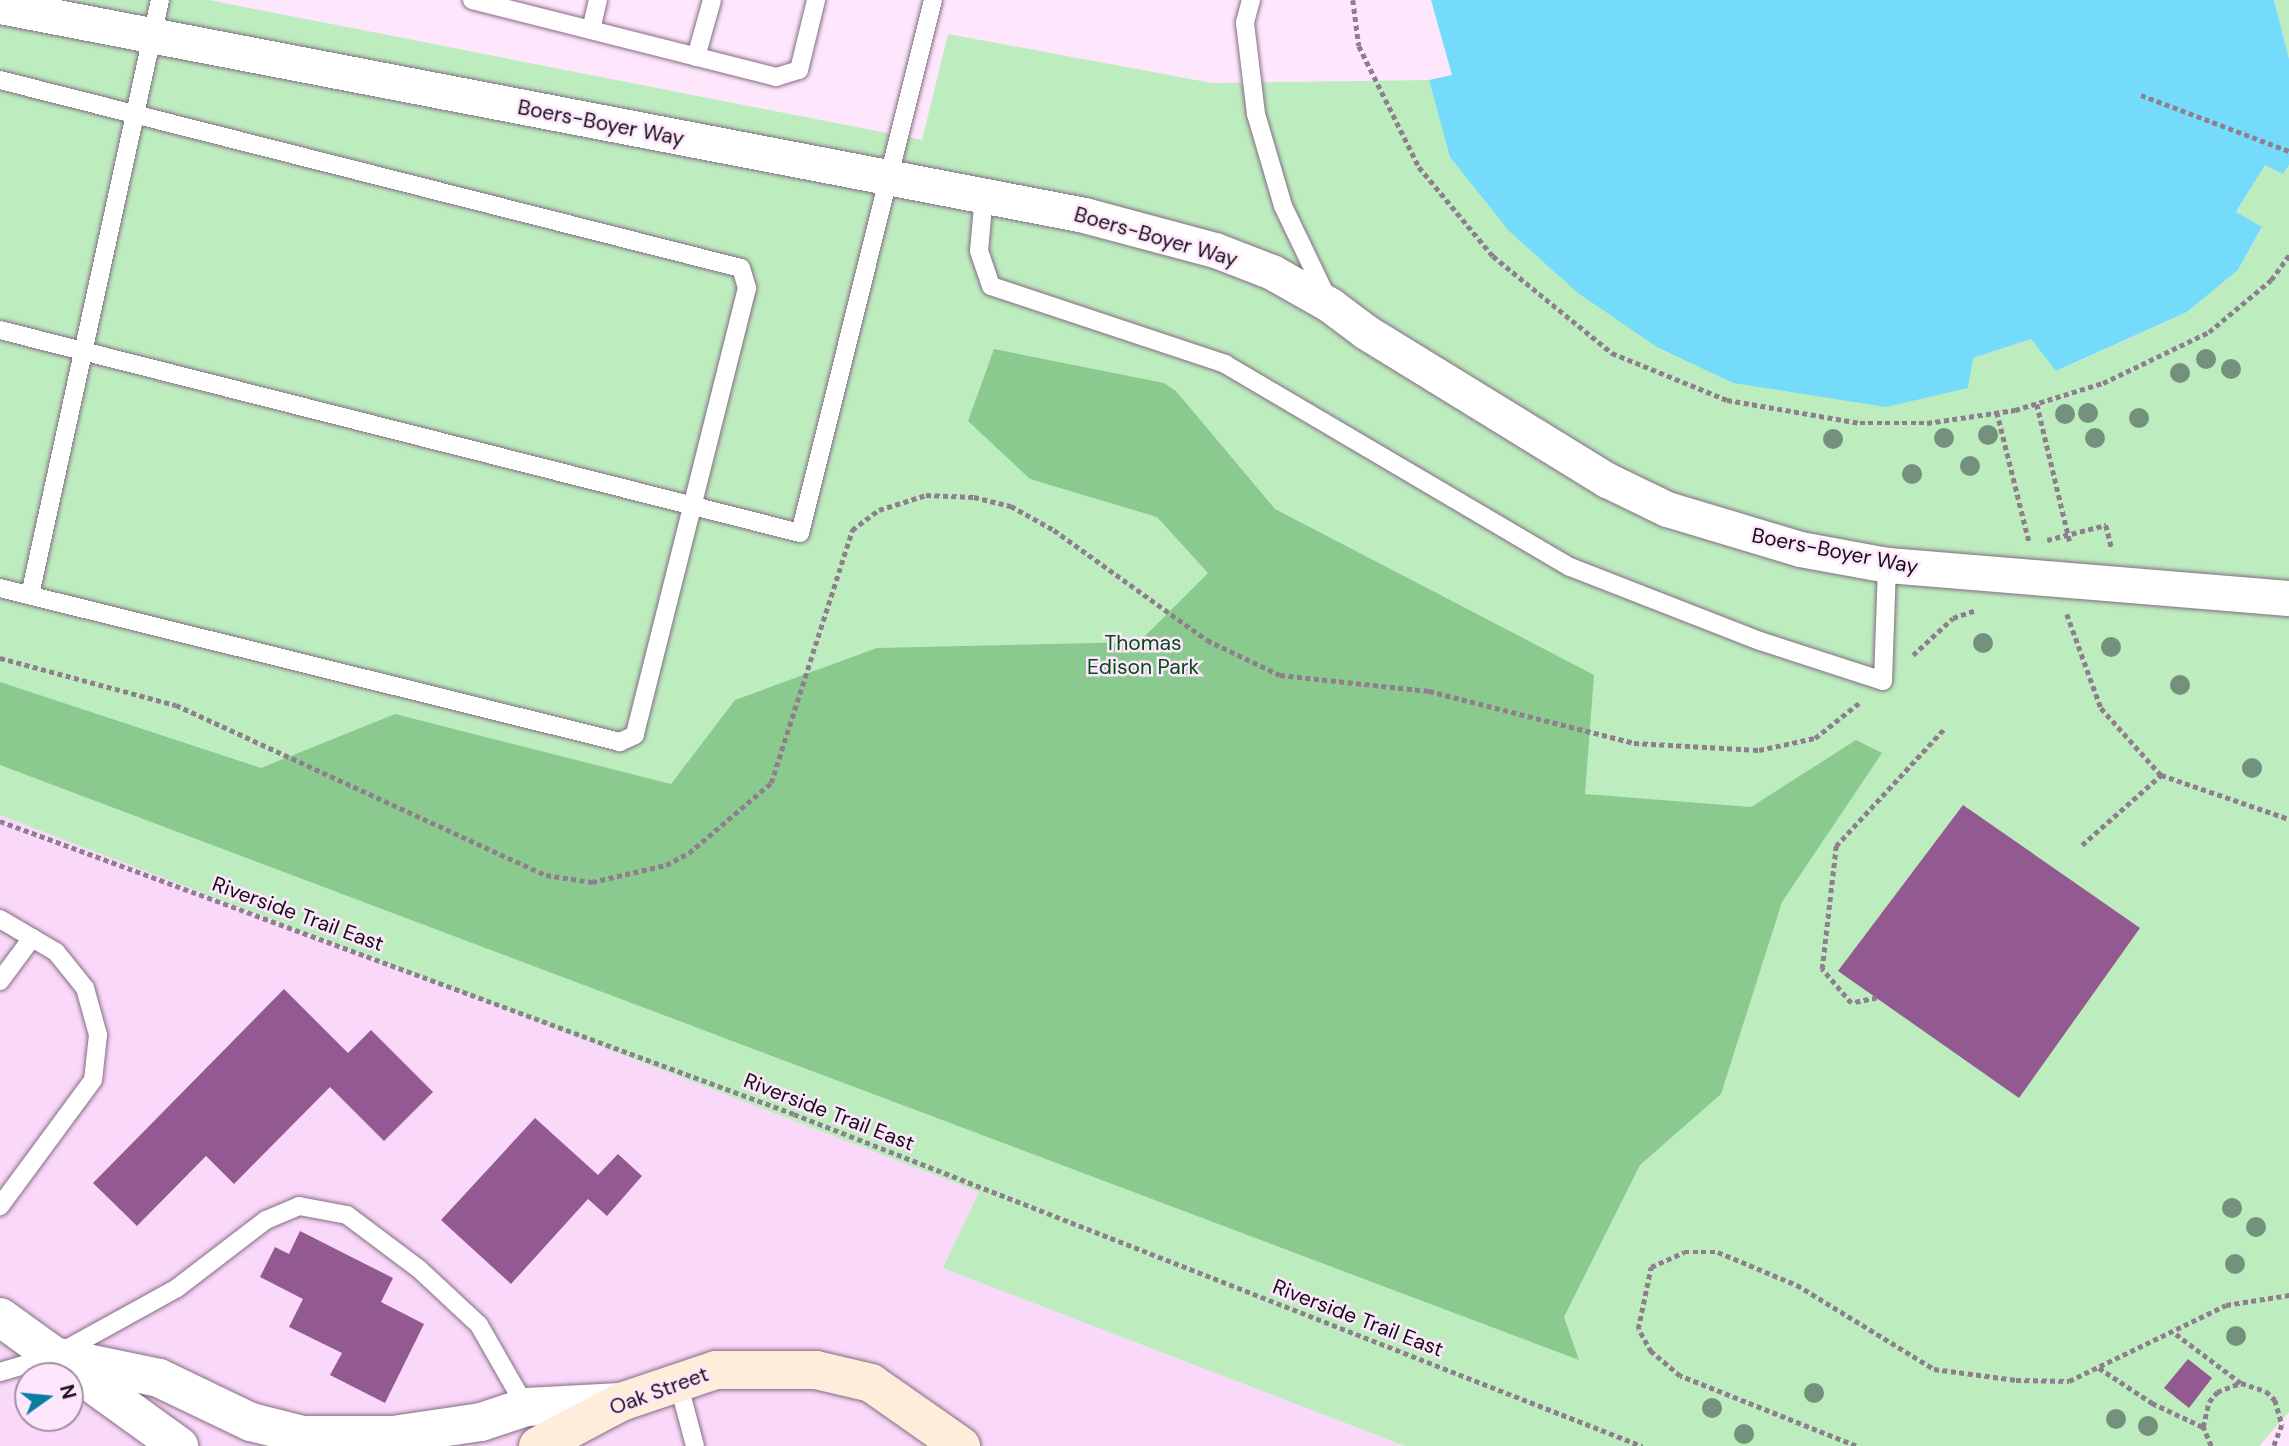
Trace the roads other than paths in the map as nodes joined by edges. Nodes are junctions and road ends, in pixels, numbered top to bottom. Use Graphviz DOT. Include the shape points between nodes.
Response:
graph roads {
  1 [pos="160,0"];
  2 [pos="472,0"];
  3 [pos="598,0"];
  4 [pos="712,0"];
  5 [pos="816,0"];
  6 [pos="933,0"];
  7 [pos="1251,0"];
  8 [pos="496,3"];
  9 [pos="0,6"];
  10 [pos="591,30"];
  11 [pos="153,33"];
  12 [pos="696,57"];
  13 [pos="0,79"];
  14 [pos="137,114"];
  15 [pos="887,176"];
  16 [pos="984,195"];
  17 [pos="1331,305"];
  18 [pos="0,330"];
  19 [pos="83,351"];
  20 [pos="692,506"];
  21 [pos="1887,565"];
  22 [pos="0,588"];
  23 [pos="30,595"];
  24 [pos="2255,598"];
  25 [pos="2289,598"];
  26 [pos="2289,612"];
  27 [pos="0,919"];
  28 [pos="33,938"];
  29 [pos="0,981"];
  30 [pos="0,1206"];
  31 [pos="0,1317"];
  32 [pos="54,1356"];
  33 [pos="0,1372"];
  34 [pos="678,1382"];
  35 [pos="621,1402"];
  36 [pos="527,1407"];
  37 [pos="179,1446"];
  38 [pos="538,1446"];
  39 [pos="695,1446"];
  40 [pos="961,1446"];
  1 -- 11 [label="lane"];
  2 -- 8 [label="lane"];
  3 -- 10 [label="lane"];
  4 -- 12 [label="lane"];
  5 -- 12 [label="lane" via="799,70 776,77"];
  6 -- 15 [label="lane"];
  7 -- 17 [label="lane" via="1245,23 1256,114 1283,206"];
  8 -- 10 [label="lane"];
  9 -- 11 [label="street, Boers-Boyer Way"];
  10 -- 12 [label="lane"];
  11 -- 14 [label="lane"];
  11 -- 15 [label="street, Boers-Boyer Way"];
  13 -- 14 [label="lane"];
  14 -- 19 [label="lane"];
  14 -- 20 [label="lane" via="741,268 747,288"];
  15 -- 16 [label="street, Boers-Boyer Way"];
  15 -- 20 [label="lane" via="800,533"];
  16 -- 17 [label="street, Boers-Boyer Way" via="1215,250 1272,272"];
  16 -- 21 [label="lane" via="979,251 991,286 1225,364 1570,566 1760,641 1883,681"];
  17 -- 21 [label="street, Boers-Boyer Way" via="1555,451 1667,509 1800,549"];
  18 -- 19 [label="lane"];
  19 -- 20 [label="lane"];
  19 -- 23 [label="lane"];
  20 -- 23 [label="lane" via="635,735 620,742"];
  21 -- 24 [label="street, Boers-Boyer Way"];
  22 -- 23 [label="lane"];
  24 -- 25 [label="street, Boers-Boyer Way"];
  24 -- 26 [label="street, Boers-Boyer Way"];
  27 -- 28 [label="lane"];
  28 -- 29 [label="lane"];
  28 -- 30 [label="lane" via="56,952 85,988 98,1035 93,1080"];
  31 -- 32 [label="street"];
  32 -- 33 [label="lane"];
  32 -- 36 [label="street" via="159,1378 251,1422 303,1435 441,1430"];
  32 -- 36 [label="lane" via="177,1288 266,1220 299,1206 347,1215 419,1269 479,1325"];
  32 -- 37 [label="street"];
  34 -- 35 [label="main road, Oak Street"];
  34 -- 39 [label="lane"];
  34 -- 40 [label="main road, Oak Street" via="716,1370 816,1370 871,1382"];
  35 -- 36 [label="street"];
  35 -- 38 [label="main road, Oak Street"];
}
